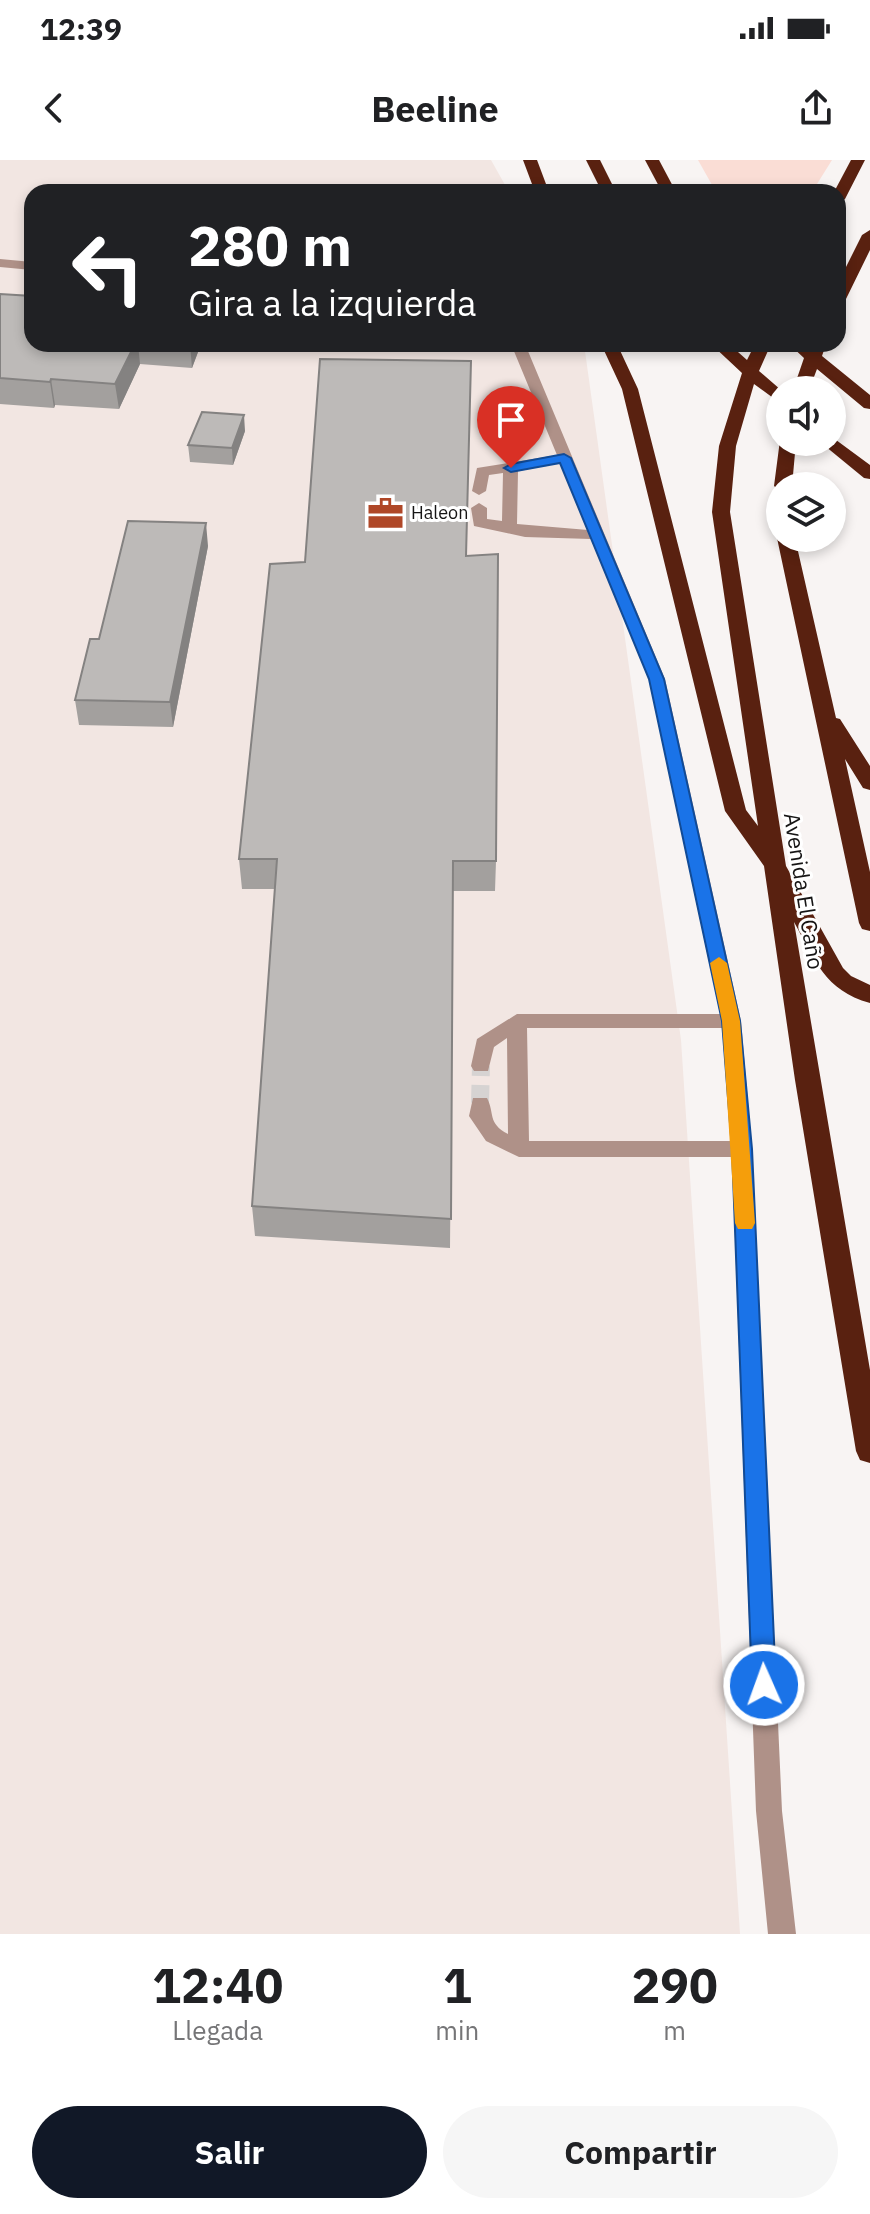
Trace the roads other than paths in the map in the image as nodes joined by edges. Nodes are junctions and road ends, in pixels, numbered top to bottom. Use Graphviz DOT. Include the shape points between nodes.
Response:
graph roads {
  1 [pos="530,160"];
  2 [pos="593,160"];
  3 [pos="652,160"];
  4 [pos="857,161"];
  5 [pos="539,184"];
  6 [pos="605,184"];
  7 [pos="665,184"];
  8 [pos="846,184"];
  9 [pos="870,235"];
  10 [pos="0,263"];
  11 [pos="24,265"];
  12 [pos="846,283"];
  13 [pos="516,352"];
  14 [pos="613,352"];
  15 [pos="728,352"];
  16 [pos="760,352"];
  17 [pos="807,352"];
  18 [pos="815,352"];
  19 [pos="806,376"];
  20 [pos="766,386"];
  21 [pos="865,400"];
  22 [pos="846,455"];
  23 [pos="564,458"];
  24 [pos="511,468"];
  25 [pos="870,474"];
  26 [pos="509,527"];
  27 [pos="596,535"];
  28 [pos="789,552"];
  29 [pos="824,710"];
  30 [pos="870,783"];
  31 [pos="773,863"];
  32 [pos="870,923"];
  33 [pos="870,995"];
  34 [pos="517,1021"];
  35 [pos="731,1021"];
  36 [pos="481,1066"];
  37 [pos="480,1103"];
  38 [pos="519,1149"];
  39 [pos="742,1149"];
  40 [pos="870,1451"];
  41 [pos="782,1934"];
  1 -- 5 [label="highway"];
  2 -- 6 [label="highway"];
  3 -- 7 [label="highway"];
  4 -- 8 [label="highway"];
  9 -- 12 [label="highway"];
  10 -- 11 [label="lane"];
  13 -- 23 [label="lane"];
  14 -- 31 [label="highway" via="630,389 736,811"];
  15 -- 20 [label="highway"];
  16 -- 31 [label="highway, Avenida El Caño" via="727,441 721,512"];
  17 -- 21 [label="highway"];
  18 -- 19 [label="highway"];
  22 -- 25 [label="highway"];
  23 -- 24 [label="lane"];
  23 -- 27 [label="lane"];
  24 -- 26 [label="lane"];
  24 -- 26 [label="lane" via="482,471 479,500 479,523"];
  26 -- 27 [label="lane"];
  27 -- 35 [label="lane" via="657,679"];
  28 -- 29 [label="highway"];
  29 -- 30 [label="highway"];
  29 -- 32 [label="highway"];
  31 -- 33 [label="highway" via="834,973"];
  31 -- 40 [label="highway, Avenida El Caño"];
  34 -- 35 [label="lane"];
  34 -- 36 [label="lane" via="484,1044"];
  34 -- 38 [label="lane"];
  35 -- 39 [label="lane"];
  37 -- 38 [label="lane" via="479,1116 493,1135"];
  38 -- 39 [label="lane"];
  39 -- 41 [label="lane" via="769,1811"];
}
